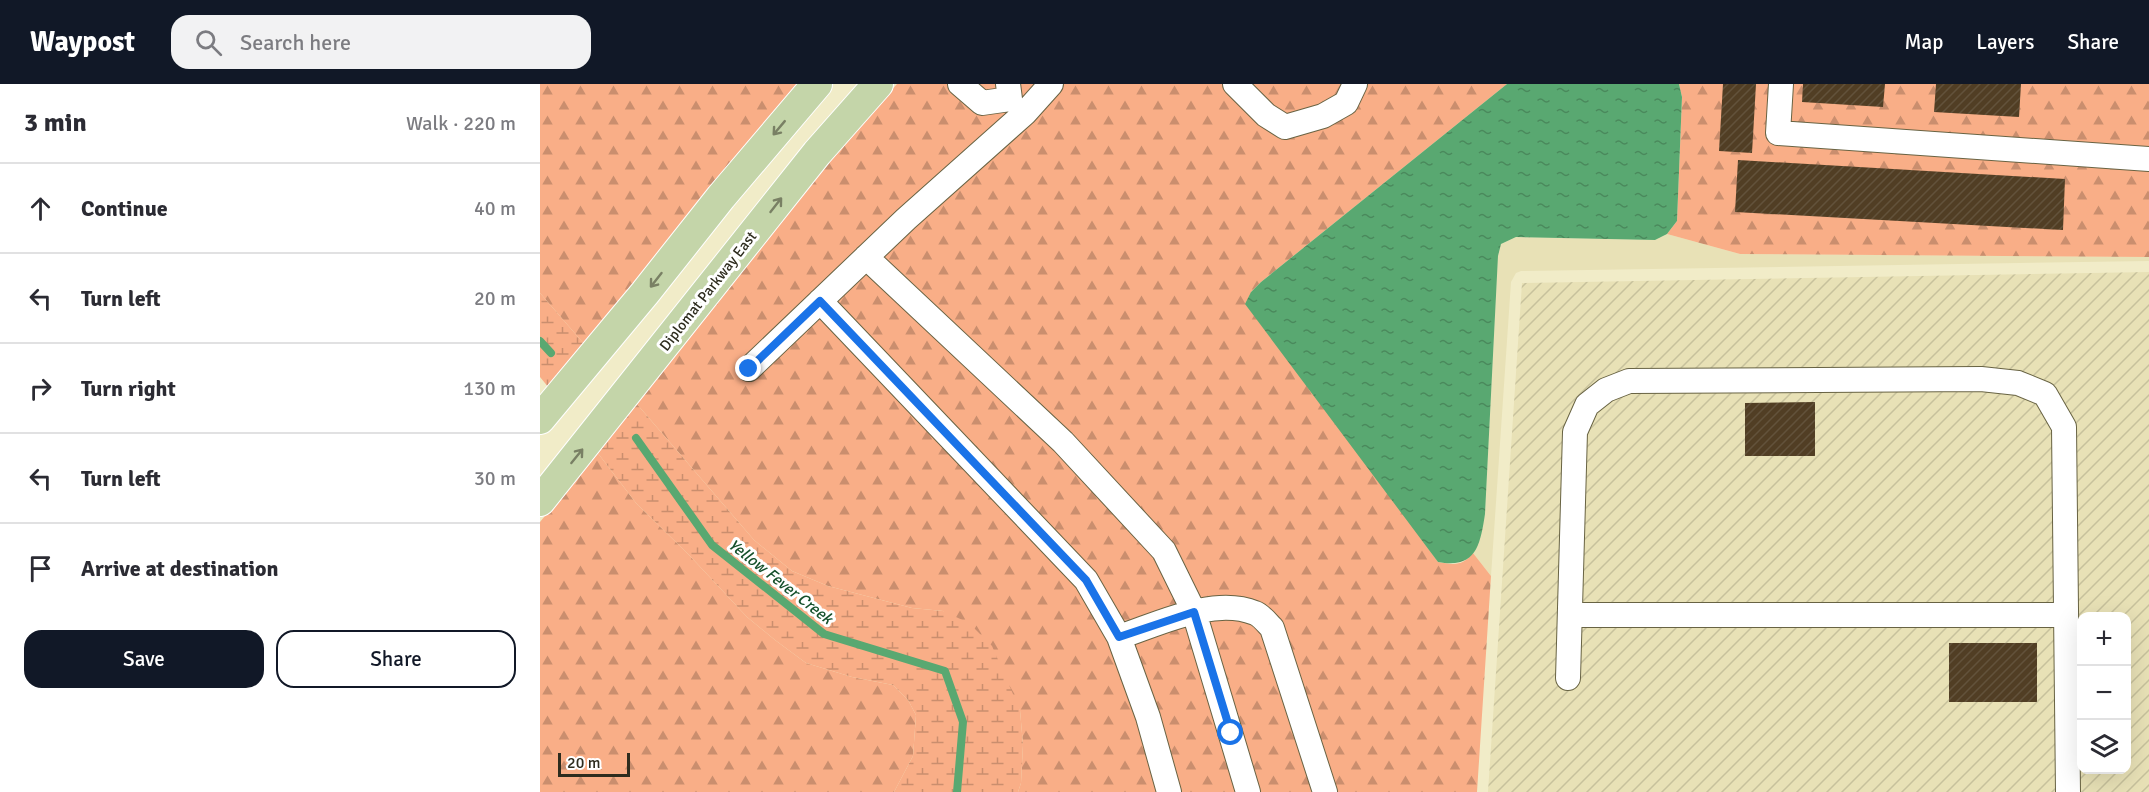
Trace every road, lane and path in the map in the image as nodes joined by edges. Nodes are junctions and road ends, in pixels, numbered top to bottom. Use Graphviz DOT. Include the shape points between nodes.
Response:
graph roads {
  1 [pos="817,84"];
  2 [pos="878,84"];
  3 [pos="960,84"];
  4 [pos="1051,84"];
  5 [pos="1234,84"];
  6 [pos="1355,84"];
  7 [pos="1781,84"];
  8 [pos="1014,99"];
  9 [pos="2149,159"];
  10 [pos="866,257"];
  11 [pos="820,301"];
  12 [pos="749,369"];
  13 [pos="540,419"];
  14 [pos="540,501"];
  15 [pos="1194,612"];
  16 [pos="1570,615"];
  17 [pos="2066,615"];
  18 [pos="1119,637"];
  19 [pos="1568,678"];
  20 [pos="1169,792"];
  21 [pos="1248,792"];
  22 [pos="1325,792"];
  23 [pos="2068,792"];
  1 -- 13 [label="main road, one-way"];
  14 -- 2 [label="main road, Diplomat Parkway East, one-way" via="818,153"];
  3 -- 8 [label="lane" via="982,103"];
  4 -- 8 [label="lane"];
  5 -- 6 [label="lane" via="1266,115 1285,127 1323,116 1346,103"];
  7 -- 9 [label="lane" via="1778,133"];
  8 -- 10 [label="lane"];
  10 -- 11 [label="lane"];
  10 -- 15 [label="lane" via="1063,442 1164,551"];
  11 -- 12 [label="lane"];
  11 -- 18 [label="lane" via="1086,580"];
  15 -- 18 [label="lane"];
  15 -- 21 [label="lane"];
  15 -- 22 [label="lane" via="1236,607 1257,613 1272,628"];
  16 -- 17 [label="lane"];
  16 -- 17 [label="lane" via="1575,432 1587,405 1606,390 1629,381 1982,379 2018,383 2045,394 2064,427"];
  16 -- 19 [label="lane"];
  17 -- 23 [label="lane"];
  18 -- 20 [label="lane" via="1148,717"];
}
